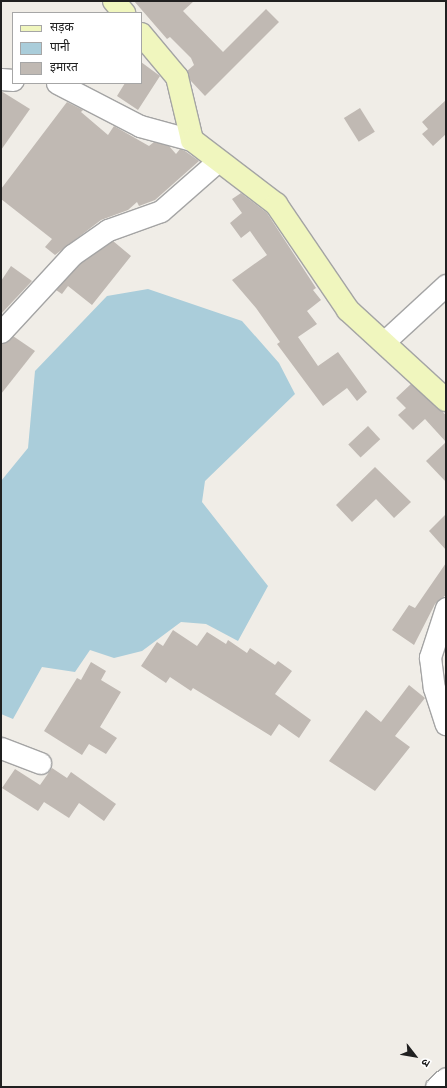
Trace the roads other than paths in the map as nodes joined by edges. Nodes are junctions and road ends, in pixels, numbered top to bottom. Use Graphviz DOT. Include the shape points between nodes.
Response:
graph roads {
  1 [pos="114,1"];
  2 [pos="123,12"];
  3 [pos="142,35"];
  4 [pos="1,79"];
  5 [pos="12,80"];
  6 [pos="59,84"];
  7 [pos="192,140"];
  8 [pos="218,161"];
  9 [pos="446,285"];
  10 [pos="1,332"];
  11 [pos="384,341"];
  12 [pos="446,400"];
  13 [pos="446,608"];
  14 [pos="446,724"];
  15 [pos="1,748"];
  16 [pos="40,763"];
  17 [pos="446,1078"];
  18 [pos="436,1087"];
  1 -- 2 [label="street"];
  3 -- 7 [label="street" via="177,78"];
  4 -- 5 [label="street"];
  6 -- 7 [label="street" via="140,126"];
  7 -- 8 [label="street"];
  8 -- 10 [label="street" via="160,211 108,230 72,255"];
  8 -- 11 [label="street" via="276,204 348,310"];
  9 -- 11 [label="street"];
  11 -- 12 [label="street"];
  13 -- 14 [label="street" via="430,657 434,688"];
  15 -- 16 [label="street"];
  17 -- 18 [label="street"];
}
